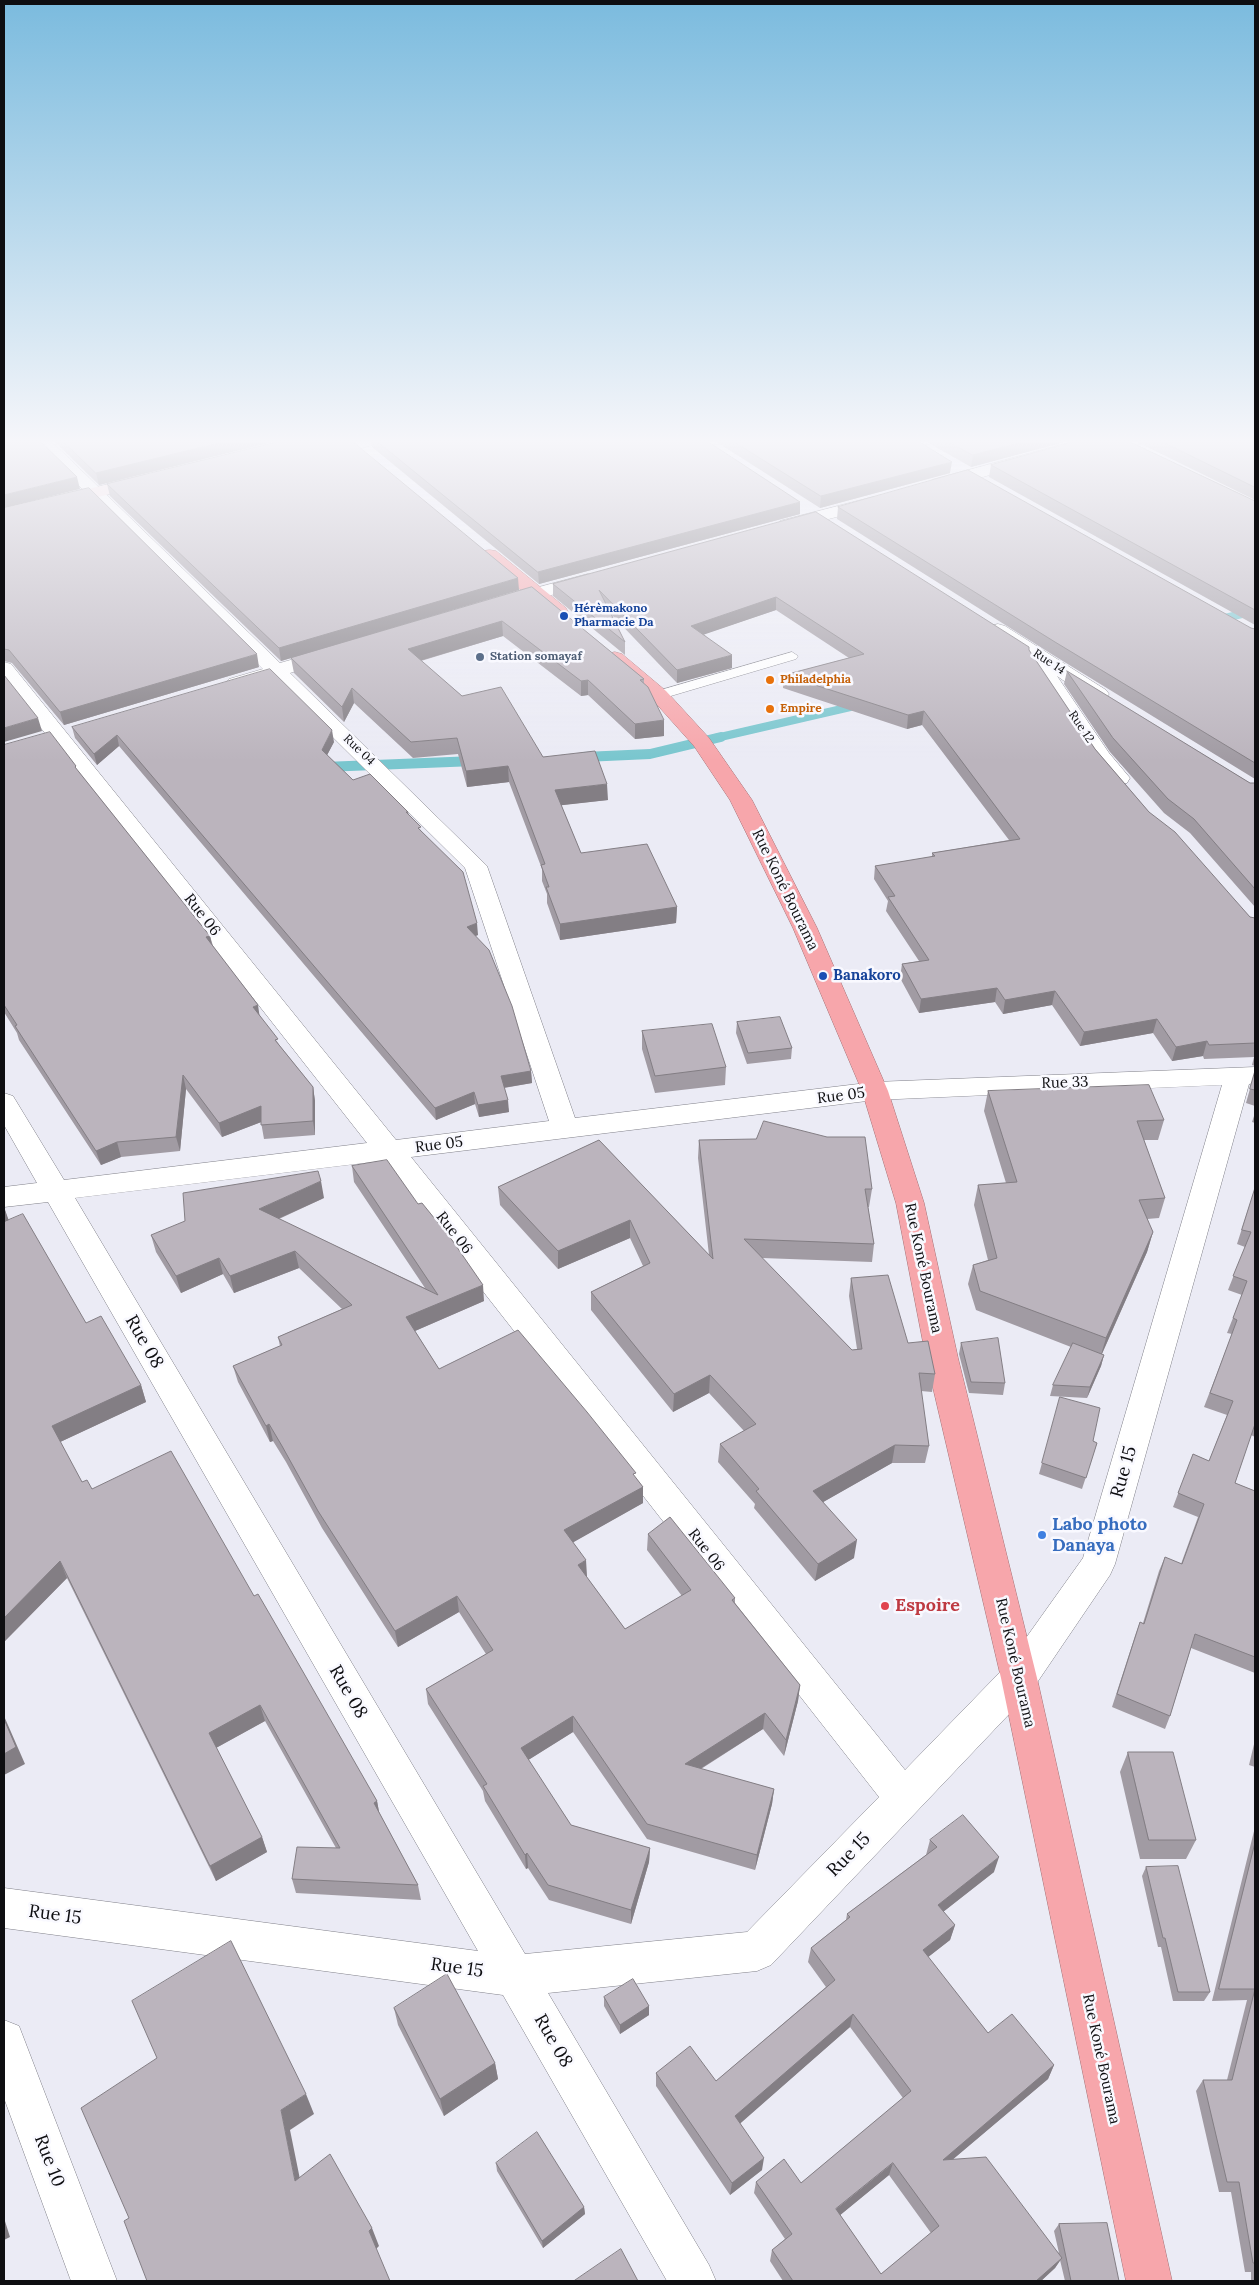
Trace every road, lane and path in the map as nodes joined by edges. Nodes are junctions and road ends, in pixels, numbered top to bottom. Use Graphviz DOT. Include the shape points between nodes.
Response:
graph roads {
  1 [pos="151,548"];
  2 [pos="481,548"];
  3 [pos="602,575"];
  4 [pos="536,593"];
  5 [pos="490,607"];
  6 [pos="982,620"];
  7 [pos="572,623"];
  8 [pos="601,647"];
  9 [pos="342,651"];
  10 [pos="792,656"];
  11 [pos="1039,656"];
  12 [pos="4,668"];
  13 [pos="277,670"];
  14 [pos="220,687"];
  15 [pos="659,695"];
  16 [pos="1112,702"];
  17 [pos="1131,792"];
  18 [pos="1247,1075"];
  19 [pos="875,1091"];
  20 [pos="4,1102"];
  21 [pos="566,1130"];
  22 [pos="390,1152"];
  23 [pos="56,1191"];
  24 [pos="4,1197"];
  25 [pos="1019,1678"];
  26 [pos="903,1798"];
  27 [pos="4,1908"];
  28 [pos="514,1976"];
  29 [pos="4,2041"];
  30 [pos="94,2281"];
  31 [pos="693,2281"];
  32 [pos="1149,2281"];
  1 -- 13 [label="street, Rue 04"];
  2 -- 4 [label="highway"];
  3 -- 4 [label="street"];
  4 -- 5 [label="street"];
  4 -- 7 [label="highway"];
  6 -- 11 [label="street, Rue 14"];
  8 -- 15 [label="highway, Rue Koné Bourama"];
  9 -- 13 [label="street"];
  10 -- 15 [label="lane"];
  11 -- 16 [label="street, Rue 14"];
  11 -- 17 [label="street, Rue 12" via="1038,662 1101,757"];
  12 -- 22 [label="street, Rue 06"];
  13 -- 14 [label="street"];
  13 -- 21 [label="street, Rue 04" via="476,866"];
  15 -- 19 [label="highway, Rue Koné Bourama" via="702,742 740,800 805,928"];
  18 -- 19 [label="street, Rue 33"];
  18 -- 25 [label="street, Rue 15" via="1098,1564"];
  19 -- 21 [label="street, Rue 05"];
  19 -- 25 [label="highway, Rue Koné Bourama" via="910,1203 942,1358"];
  20 -- 23 [label="street, Rue 08"];
  21 -- 22 [label="street, Rue 05"];
  22 -- 23 [label="street, Rue 05"];
  22 -- 26 [label="street, Rue 06"];
  23 -- 24 [label="street, Rue 05"];
  23 -- 28 [label="street, Rue 08"];
  25 -- 26 [label="street, Rue 15"];
  25 -- 32 [label="highway, Rue Koné Bourama"];
  26 -- 28 [label="street, Rue 15" via="757,1951"];
  27 -- 28 [label="street, Rue 15"];
  28 -- 31 [label="street, Rue 08"];
  29 -- 30 [label="street, Rue 10"];
}
